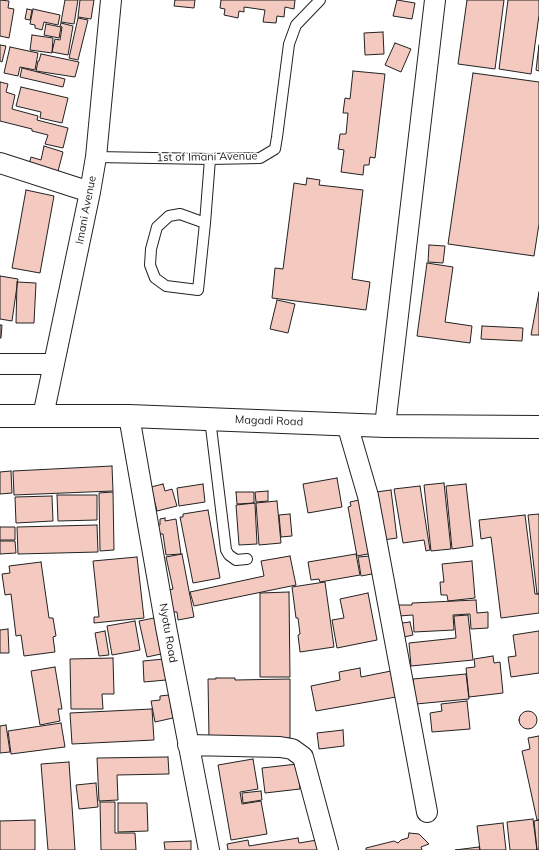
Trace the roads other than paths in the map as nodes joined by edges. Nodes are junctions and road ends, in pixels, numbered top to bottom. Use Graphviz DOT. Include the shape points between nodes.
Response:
graph roads {
  1 [pos="110,0"];
  2 [pos="320,0"];
  3 [pos="435,0"];
  4 [pos="96,157"];
  5 [pos="210,159"];
  6 [pos="0,163"];
  7 [pos="90,192"];
  8 [pos="205,223"];
  9 [pos="0,364"];
  10 [pos="54,364"];
  11 [pos="0,416"];
  12 [pos="43,416"];
  13 [pos="129,416"];
  14 [pos="210,419"];
  15 [pos="347,424"];
  16 [pos="385,426"];
  17 [pos="539,427"];
  18 [pos="247,559"];
  19 [pos="188,745"];
  20 [pos="427,812"];
  21 [pos="209,850"];
  22 [pos="328,850"];
  1 -- 4 [label="street, Imani Avenue"];
  2 -- 5 [label="lane, 1st of Imani Avenue" via="296,24 289,44 275,149 260,158"];
  3 -- 16 [label="street"];
  4 -- 5 [label="lane, 1st of Imani Avenue"];
  4 -- 7 [label="street, Imani Avenue"];
  5 -- 8 [label="lane"];
  6 -- 7 [label="street"];
  7 -- 10 [label="street, Imani Avenue"];
  8 -- 8 [label="lane" via="198,290 166,286 156,278 150,265 157,227 169,216 180,214"];
  9 -- 10 [label="street"];
  10 -- 12 [label="street, Imani Avenue"];
  11 -- 12 [label="highway, Magadi Road"];
  12 -- 13 [label="highway, Magadi Road"];
  13 -- 14 [label="highway, Magadi Road"];
  13 -- 19 [label="street, Nyotu Road"];
  14 -- 15 [label="highway, Magadi Road"];
  14 -- 18 [label="lane" via="226,550 236,560"];
  15 -- 16 [label="highway, Magadi Road"];
  15 -- 20 [label="street" via="368,496"];
  16 -- 17 [label="highway, Magadi Road"];
  19 -- 21 [label="street, Nyotu Road"];
  19 -- 22 [label="street" via="280,747 292,749 303,757"];
}
